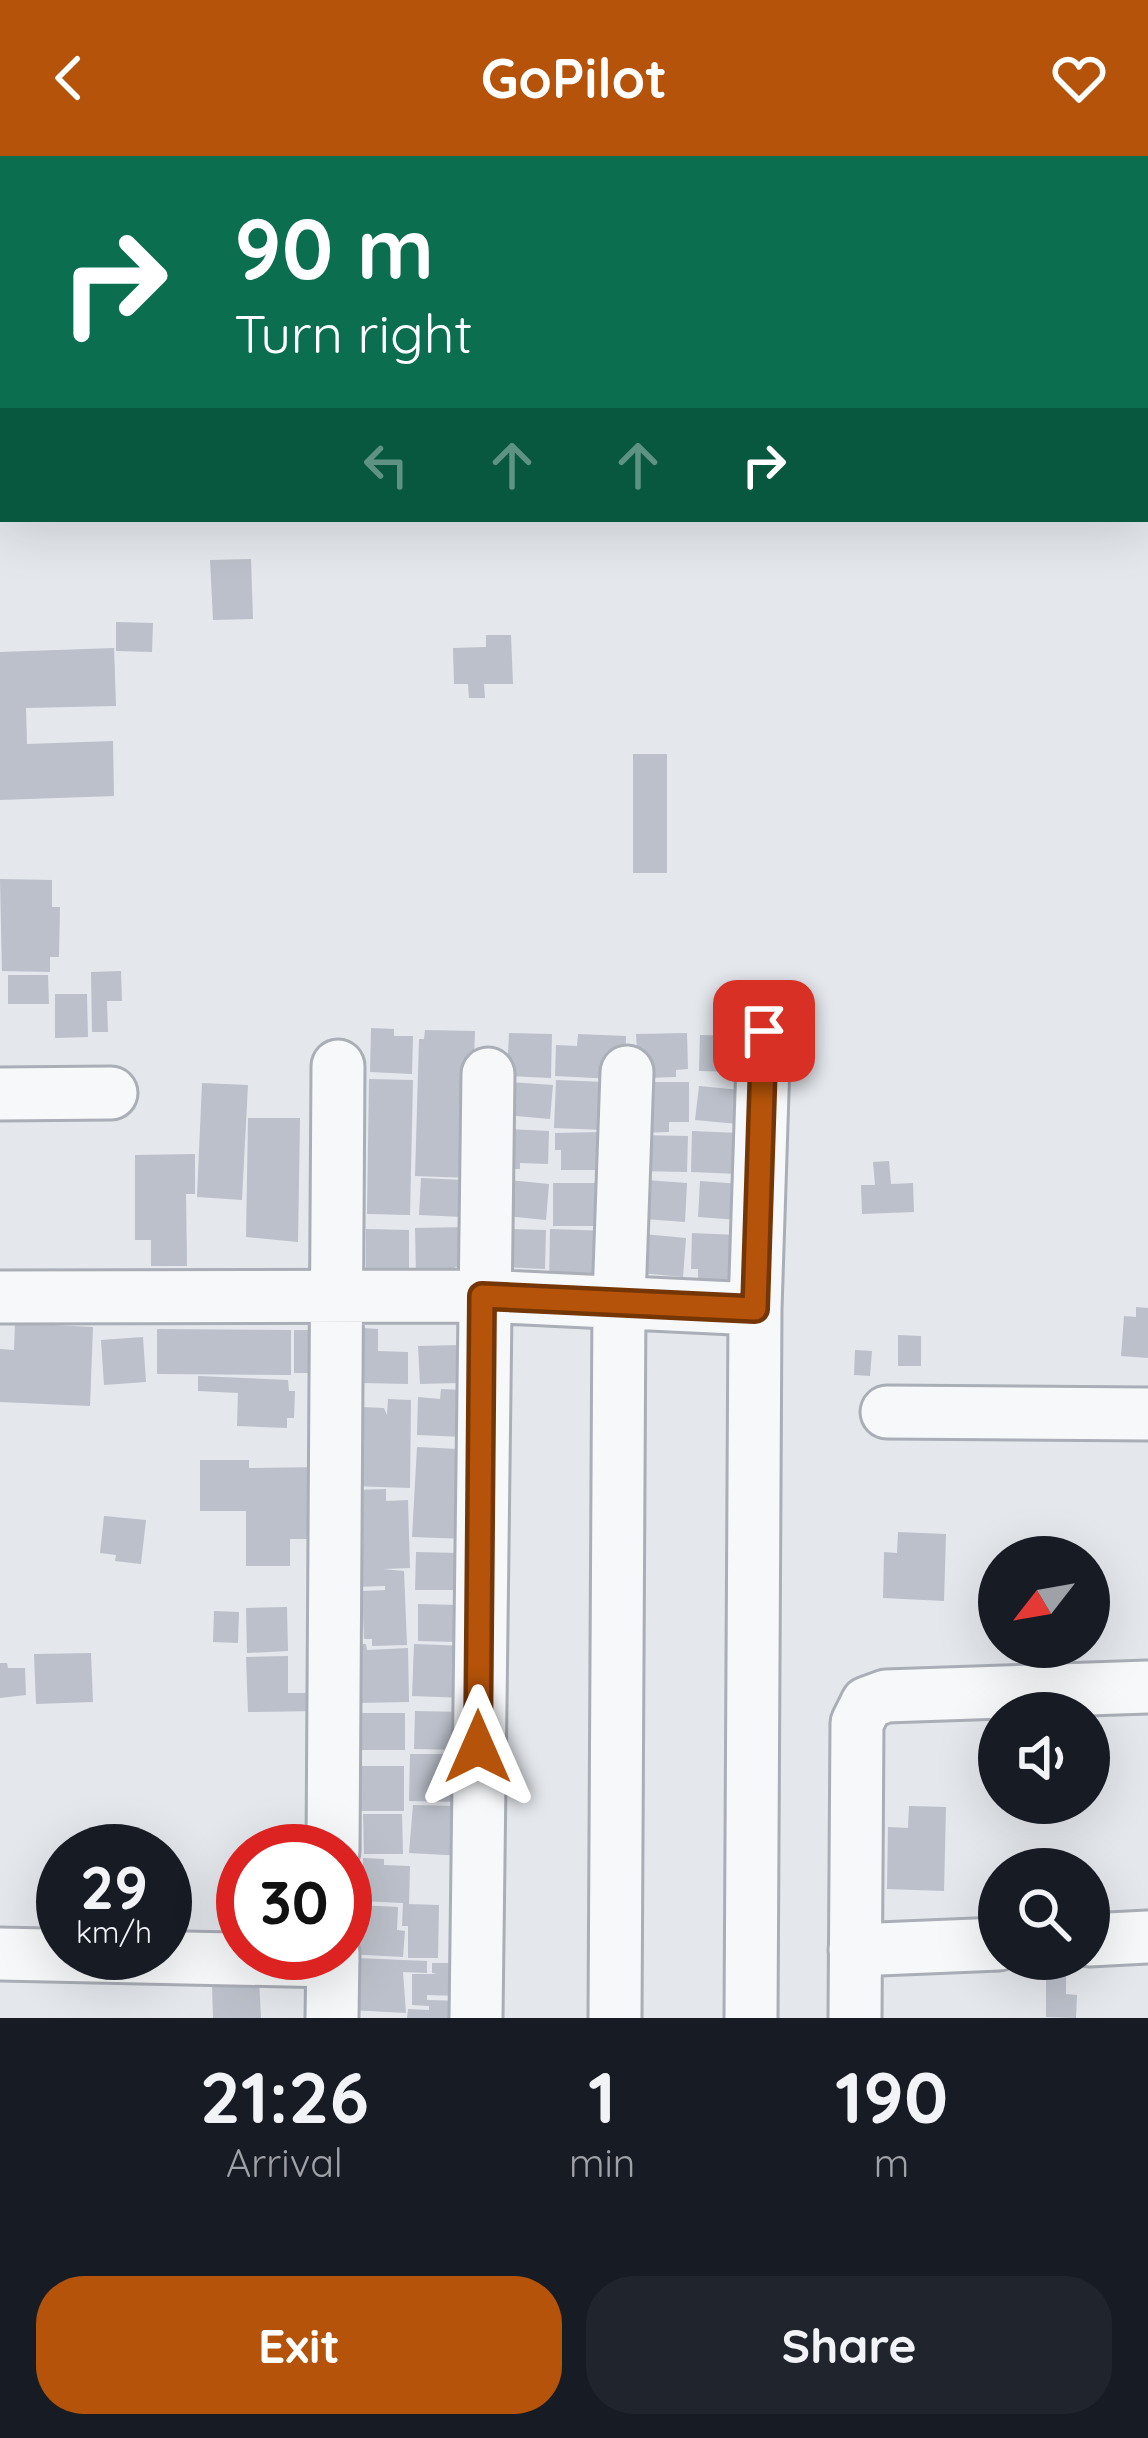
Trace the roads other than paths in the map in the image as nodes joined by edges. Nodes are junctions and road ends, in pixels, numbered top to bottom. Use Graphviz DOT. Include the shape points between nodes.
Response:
graph roads {
  1 [pos="764,1031"];
  2 [pos="338,1066"];
  3 [pos="627,1072"];
  4 [pos="488,1074"];
  5 [pos="111,1093"];
  6 [pos="0,1094"];
  7 [pos="336,1294"];
  8 [pos="482,1296"];
  9 [pos="0,1297"];
  10 [pos="619,1300"];
  11 [pos="755,1309"];
  12 [pos="887,1412"];
  13 [pos="1148,1414"];
  14 [pos="1148,1687"];
  15 [pos="333,1824"];
  16 [pos="1148,1937"];
  17 [pos="1110,1939"];
  18 [pos="978,1945"];
  19 [pos="854,1950"];
  20 [pos="0,1954"];
  21 [pos="216,1956"];
  22 [pos="333,1980"];
  23 [pos="332,2018"];
  24 [pos="476,2018"];
  25 [pos="615,2018"];
  26 [pos="751,2018"];
  27 [pos="855,2018"];
  1 -- 11 [label="street"];
  2 -- 7 [label="street"];
  3 -- 10 [label="street"];
  4 -- 8 [label="street"];
  5 -- 6 [label="street"];
  7 -- 8 [label="street"];
  7 -- 9 [label="street"];
  7 -- 15 [label="street"];
  8 -- 10 [label="street"];
  8 -- 24 [label="street"];
  10 -- 11 [label="street"];
  10 -- 25 [label="street"];
  11 -- 26 [label="street"];
  12 -- 13 [label="street"];
  14 -- 19 [label="street" via="867,1703 856,1723"];
  16 -- 17 [label="street"];
  18 -- 19 [label="street"];
  19 -- 27 [label="street"];
  20 -- 21 [label="street"];
  22 -- 23 [label="street"];
}
